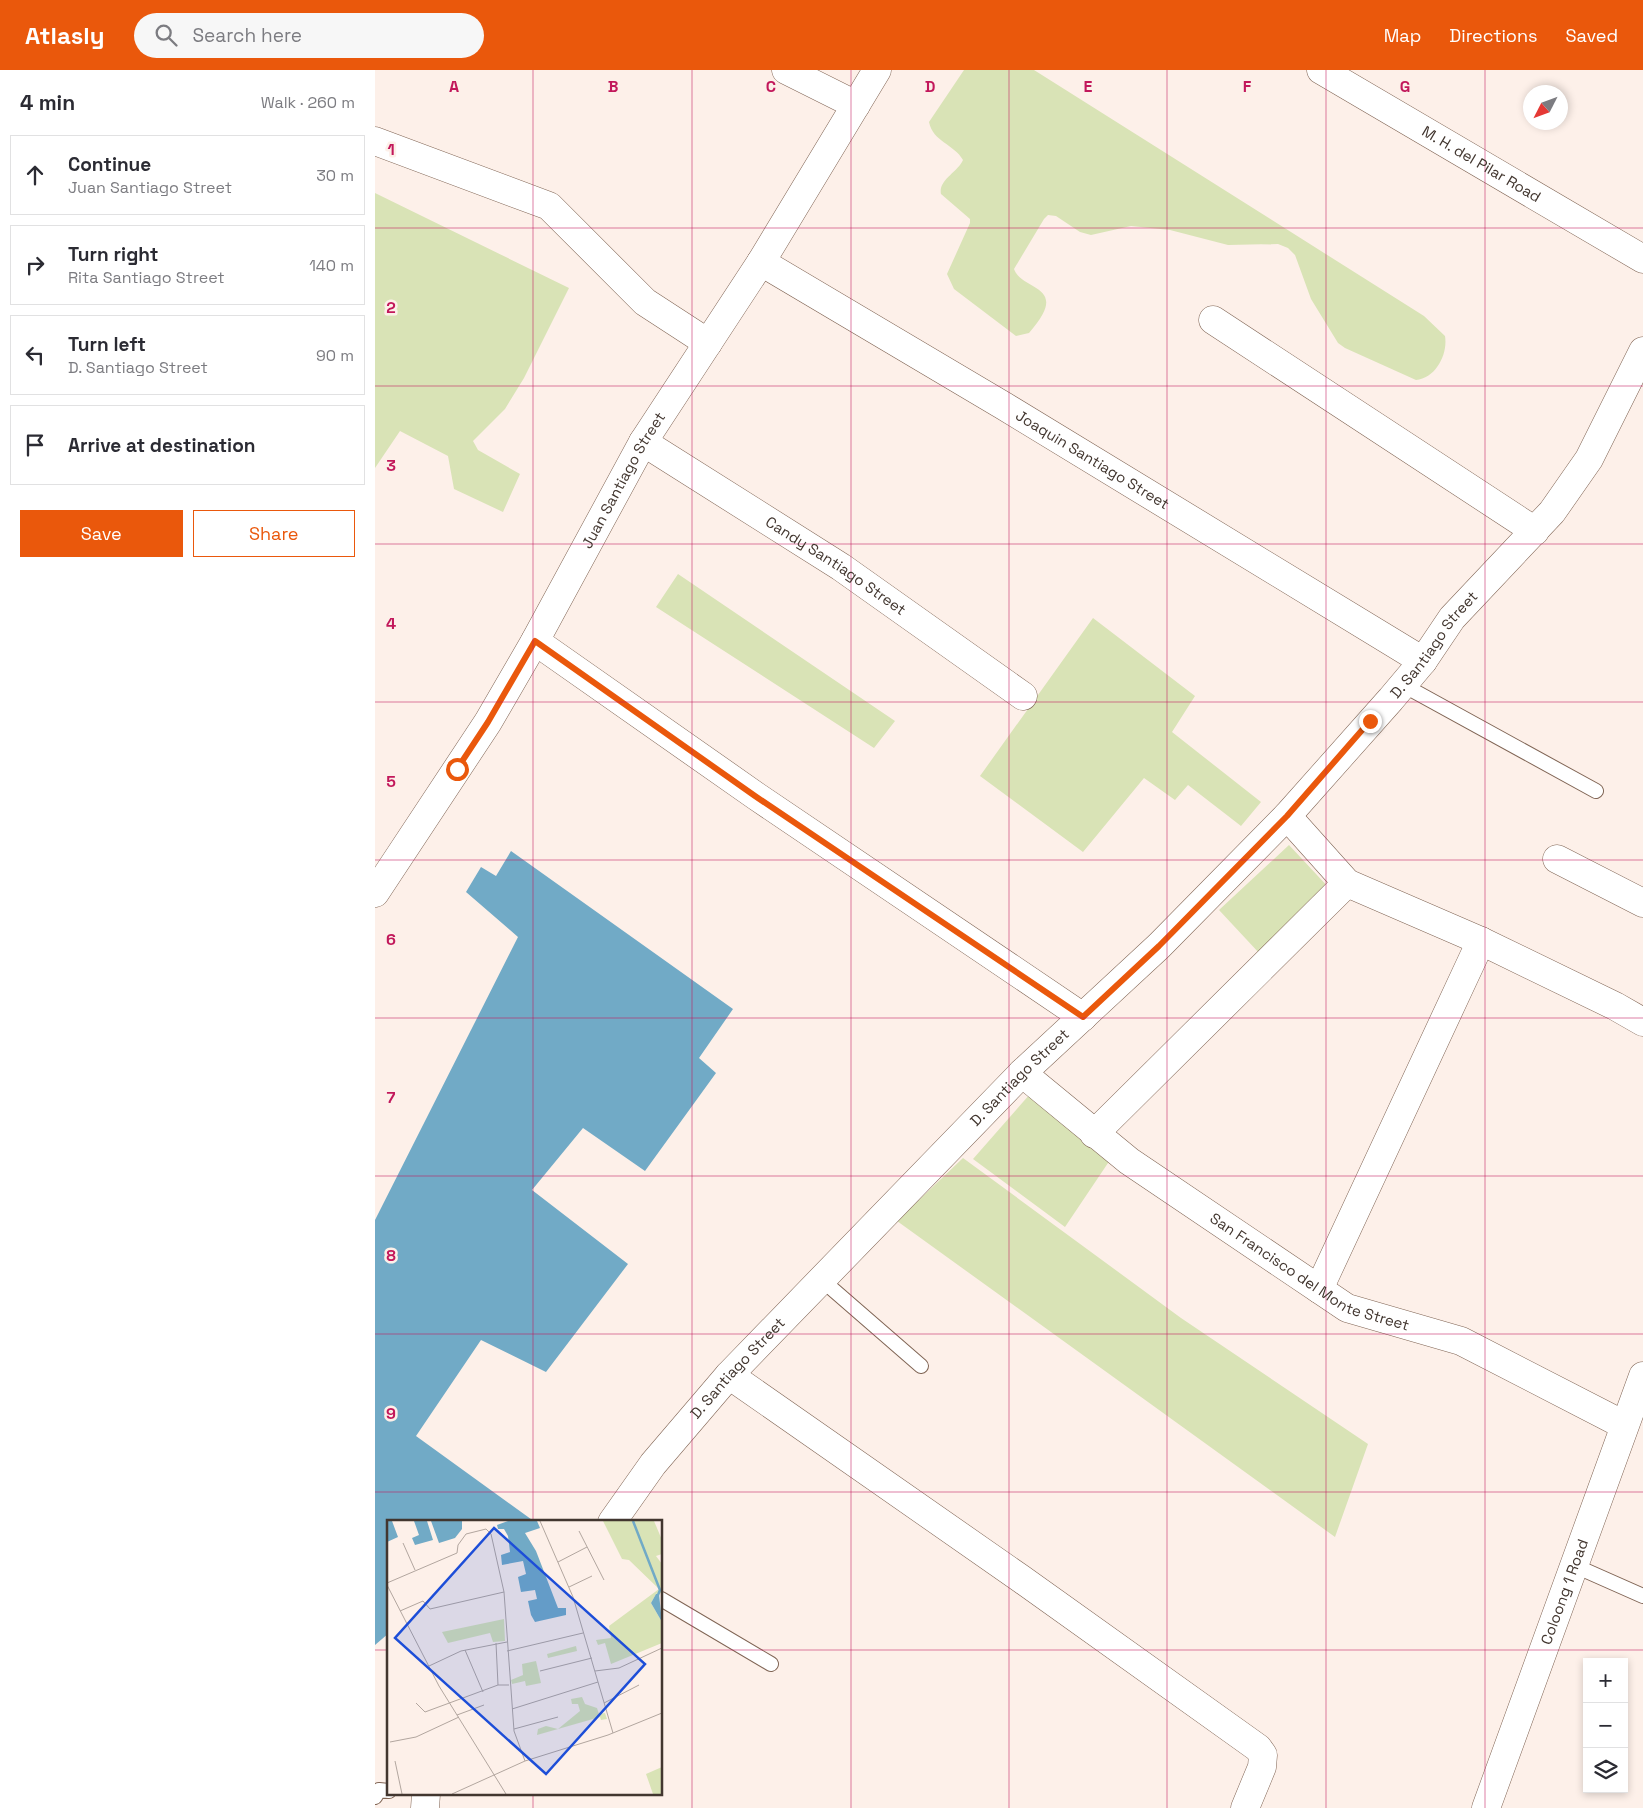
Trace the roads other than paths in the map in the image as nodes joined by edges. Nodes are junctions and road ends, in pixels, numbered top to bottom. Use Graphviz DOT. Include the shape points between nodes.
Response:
graph roads {
  1 [pos="786,70"];
  2 [pos="877,70"];
  3 [pos="1329,72"];
  4 [pos="856,105"];
  5 [pos="375,141"];
  6 [pos="1643,259"];
  7 [pos="761,262"];
  8 [pos="1213,320"];
  9 [pos="708,343"];
  10 [pos="1643,351"];
  11 [pos="643,442"];
  12 [pos="1535,531"];
  13 [pos="535,641"];
  14 [pos="1423,660"];
  15 [pos="1403,685"];
  16 [pos="1023,696"];
  17 [pos="1596,790"];
  18 [pos="1287,816"];
  19 [pos="1557,859"];
  20 [pos="1347,883"];
  21 [pos="375,894"];
  22 [pos="1643,903"];
  23 [pos="1481,941"];
  24 [pos="1083,1017"];
  25 [pos="1643,1022"];
  26 [pos="1022,1073"];
  27 [pos="1094,1134"];
  28 [pos="821,1280"];
  29 [pos="1319,1289"];
  30 [pos="921,1366"];
  31 [pos="729,1375"];
  32 [pos="1643,1376"];
  33 [pos="1624,1425"];
  34 [pos="613,1520"];
  35 [pos="1573,1564"];
  36 [pos="1643,1596"];
  37 [pos="663,1600"];
  38 [pos="771,1664"];
  39 [pos="387,1791"];
  40 [pos="375,1797"];
  41 [pos="1245,1808"];
  42 [pos="1486,1808"];
  1 -- 4 [label="street"];
  2 -- 4 [label="street, Juan Santiago Street"];
  3 -- 6 [label="street, M. H. del Pilar Road"];
  4 -- 7 [label="street, Juan Santiago Street"];
  5 -- 9 [label="street" via="549,206 645,302"];
  7 -- 9 [label="street, Juan Santiago Street"];
  7 -- 14 [label="street, Joaquin Santiago Street"];
  8 -- 12 [label="street"];
  9 -- 11 [label="street, Juan Santiago Street"];
  10 -- 12 [label="street, D. Santiago Street" via="1589,459"];
  11 -- 13 [label="street, Juan Santiago Street"];
  11 -- 16 [label="street, Candy Santiago Street" via="841,567"];
  12 -- 14 [label="street, D. Santiago Street" via="1452,618"];
  13 -- 21 [label="street, Juan Santiago Street" via="488,722"];
  13 -- 24 [label="street" via="755,796"];
  14 -- 15 [label="street, D. Santiago Street"];
  15 -- 17 [label="lane"];
  15 -- 18 [label="street, D. Santiago Street"];
  18 -- 20 [label="street"];
  18 -- 24 [label="street, D. Santiago Street" via="1159,946"];
  19 -- 22 [label="street"];
  20 -- 23 [label="street"];
  20 -- 27 [label="street"];
  23 -- 25 [label="street"];
  23 -- 29 [label="street"];
  24 -- 26 [label="street, D. Santiago Street"];
  26 -- 27 [label="street, San Francisco del Monte Street"];
  26 -- 28 [label="street, D. Santiago Street"];
  27 -- 29 [label="street, San Francisco del Monte Street"];
  28 -- 30 [label="lane"];
  28 -- 31 [label="street, D. Santiago Street"];
  29 -- 33 [label="street, San Francisco del Monte Street" via="1347,1308 1461,1341"];
  31 -- 34 [label="street, D. Santiago Street" via="653,1464"];
  31 -- 41 [label="street" via="1258,1748 1263,1755 1262,1767"];
  32 -- 33 [label="street, Coloong 1 Road"];
  33 -- 35 [label="street, Coloong 1 Road"];
  35 -- 36 [label="lane"];
  35 -- 42 [label="street, Coloong 1 Road"];
  37 -- 38 [label="lane"];
  39 -- 40 [label="lane" via="379,1790"];
}
